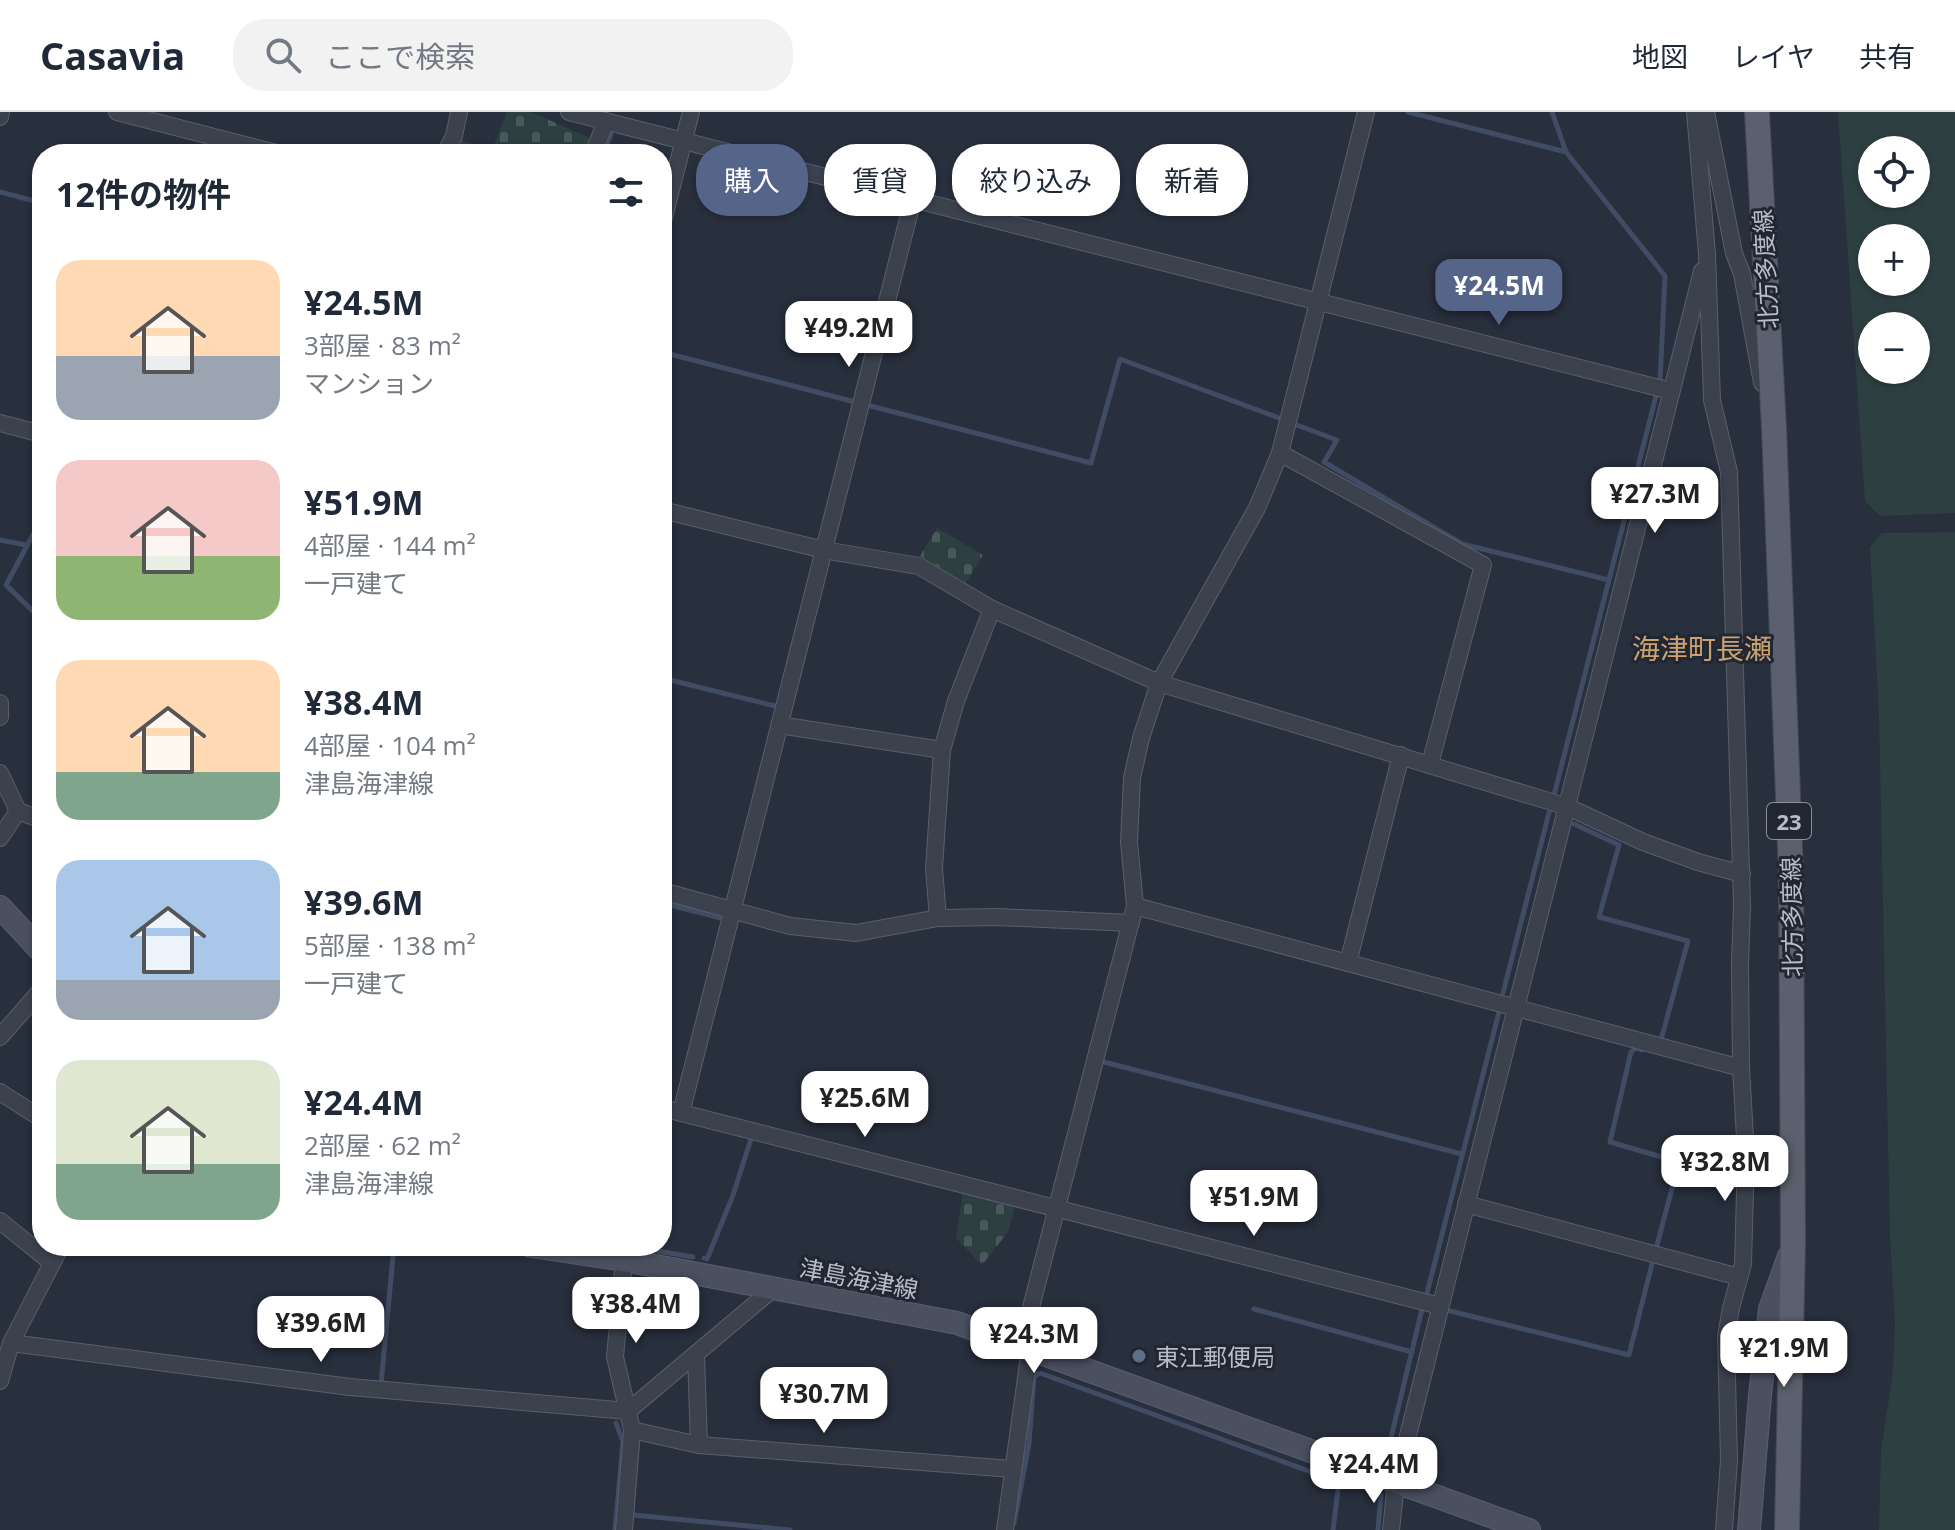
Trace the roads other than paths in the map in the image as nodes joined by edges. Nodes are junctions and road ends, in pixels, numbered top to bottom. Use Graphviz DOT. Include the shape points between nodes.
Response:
graph roads {
  1 [pos="117,112"];
  2 [pos="459,112"];
  3 [pos="569,112"];
  4 [pos="691,112"];
  5 [pos="1366,112"];
  6 [pos="1695,112"];
  7 [pos="1706,112"];
  8 [pos="1757,112"];
  9 [pos="606,121"];
  10 [pos="684,141"];
  11 [pos="241,144"];
  12 [pos="450,144"];
  13 [pos="597,144"];
  14 [pos="824,176"];
  15 [pos="672,187"];
  16 [pos="936,205"];
  17 [pos="909,216"];
  18 [pos="1707,254"];
  19 [pos="1317,301"];
  20 [pos="1671,391"];
  21 [pos="0,423"];
  22 [pos="1774,428"];
  23 [pos="32,431"];
  24 [pos="1280,453"];
  25 [pos="672,512"];
  26 [pos="824,550"];
  27 [pos="992,609"];
  28 [pos="1159,683"];
  29 [pos="0,703"];
  30 [pos="0,717"];
  31 [pos="779,725"];
  32 [pos="942,750"];
  33 [pos="1401,755"];
  34 [pos="1430,764"];
  35 [pos="0,773"];
  36 [pos="1568,807"];
  37 [pos="18,811"];
  38 [pos="32,816"];
  39 [pos="0,838"];
  40 [pos="1742,874"];
  41 [pos="672,894"];
  42 [pos="0,907"];
  43 [pos="732,909"];
  44 [pos="1133,915"];
  45 [pos="938,918"];
  46 [pos="32,941"];
  47 [pos="1348,963"];
  48 [pos="32,1000"];
  49 [pos="1515,1007"];
  50 [pos="0,1037"];
  51 [pos="1741,1068"];
  52 [pos="0,1092"];
  53 [pos="672,1111"];
  54 [pos="32,1113"];
  55 [pos="681,1113"];
  56 [pos="1466,1204"];
  57 [pos="1057,1208"];
  58 [pos="0,1221"];
  59 [pos="1793,1242"];
  60 [pos="32,1247"];
  61 [pos="43,1256"];
  62 [pos="56,1256"];
  63 [pos="597,1256"];
  64 [pos="624,1260"];
  65 [pos="52,1263"];
  66 [pos="1739,1277"];
  67 [pos="774,1288"];
  68 [pos="1440,1306"];
  69 [pos="11,1343"];
  70 [pos="1026,1348"];
  71 [pos="696,1355"];
  72 [pos="0,1381"];
  73 [pos="628,1411"];
  74 [pos="632,1430"];
  75 [pos="699,1445"];
  76 [pos="1012,1469"];
  77 [pos="1396,1483"];
  78 [pos="624,1530"];
  79 [pos="1005,1530"];
  80 [pos="1391,1530"];
  81 [pos="1529,1530"];
  82 [pos="1724,1530"];
  83 [pos="1749,1530"];
  84 [pos="1787,1530"];
  1 -- 11 [label="street"];
  2 -- 12 [label="street"];
  3 -- 9 [label="street"];
  4 -- 10 [label="street"];
  5 -- 19 [label="street"];
  6 -- 18 [label="street"];
  7 -- 22 [label="street"];
  8 -- 22 [label="main road, 北方多度線 / 23"];
  9 -- 10 [label="street"];
  9 -- 13 [label="street"];
  10 -- 14 [label="street"];
  10 -- 15 [label="street"];
  16 -- 19 [label="street"];
  17 -- 26 [label="street"];
  18 -- 20 [label="street"];
  18 -- 40 [label="street" via="1712,400 1729,472"];
  19 -- 20 [label="street"];
  19 -- 24 [label="street"];
  20 -- 36 [label="street"];
  21 -- 23 [label="street"];
  22 -- 59 [label="main road, 北方多度線 / 23" via="1791,874"];
  24 -- 28 [label="street" via="1257,508"];
  24 -- 34 [label="street" via="1483,565"];
  25 -- 26 [label="street"];
  26 -- 27 [label="street" via="919,566"];
  26 -- 31 [label="street"];
  27 -- 28 [label="street"];
  27 -- 32 [label="street"];
  28 -- 33 [label="street"];
  28 -- 44 [label="street" via="1132,778"];
  29 -- 30 [label="street"];
  31 -- 32 [label="street"];
  31 -- 43 [label="street"];
  32 -- 45 [label="street" via="934,868"];
  33 -- 34 [label="street"];
  33 -- 47 [label="street"];
  34 -- 36 [label="street"];
  35 -- 37 [label="street"];
  36 -- 40 [label="street" via="1643,842"];
  36 -- 49 [label="street"];
  37 -- 38 [label="street"];
  37 -- 39 [label="street"];
  40 -- 51 [label="street"];
  41 -- 43 [label="street"];
  42 -- 46 [label="main road"];
  43 -- 45 [label="street" via="790,926 856,933"];
  43 -- 55 [label="street"];
  44 -- 45 [label="street"];
  44 -- 47 [label="street"];
  44 -- 57 [label="street"];
  47 -- 49 [label="street"];
  48 -- 50 [label="street"];
  49 -- 51 [label="street"];
  49 -- 56 [label="street"];
  51 -- 66 [label="street" via="1746,1155"];
  52 -- 54 [label="street"];
  53 -- 55 [label="street"];
  55 -- 57 [label="street"];
  56 -- 66 [label="street"];
  56 -- 68 [label="street"];
  57 -- 68 [label="street"];
  57 -- 70 [label="street"];
  58 -- 60 [label="street"];
  59 -- 83 [label="main road" via="1770,1309"];
  59 -- 84 [label="main road, 北方多度線 / 23"];
  61 -- 65 [label="street"];
  62 -- 65 [label="street"];
  63 -- 64 [label="main road, 津島海津線"];
  64 -- 67 [label="main road, 津島海津線"];
  64 -- 73 [label="street" via="615,1357"];
  65 -- 69 [label="street"];
  66 -- 82 [label="street" via="1726,1336 1729,1460"];
  67 -- 70 [label="main road, 津島海津線" via="957,1323"];
  67 -- 71 [label="street"];
  68 -- 77 [label="street"];
  69 -- 72 [label="street"];
  69 -- 73 [label="street" via="350,1387"];
  70 -- 76 [label="street"];
  70 -- 77 [label="main road, 津島海津線"];
  71 -- 73 [label="street"];
  71 -- 75 [label="street"];
  73 -- 74 [label="street"];
  74 -- 75 [label="street"];
  74 -- 78 [label="street"];
  75 -- 76 [label="street"];
  76 -- 79 [label="street"];
  77 -- 80 [label="street"];
  77 -- 81 [label="main road, 津島海津線"];
}
